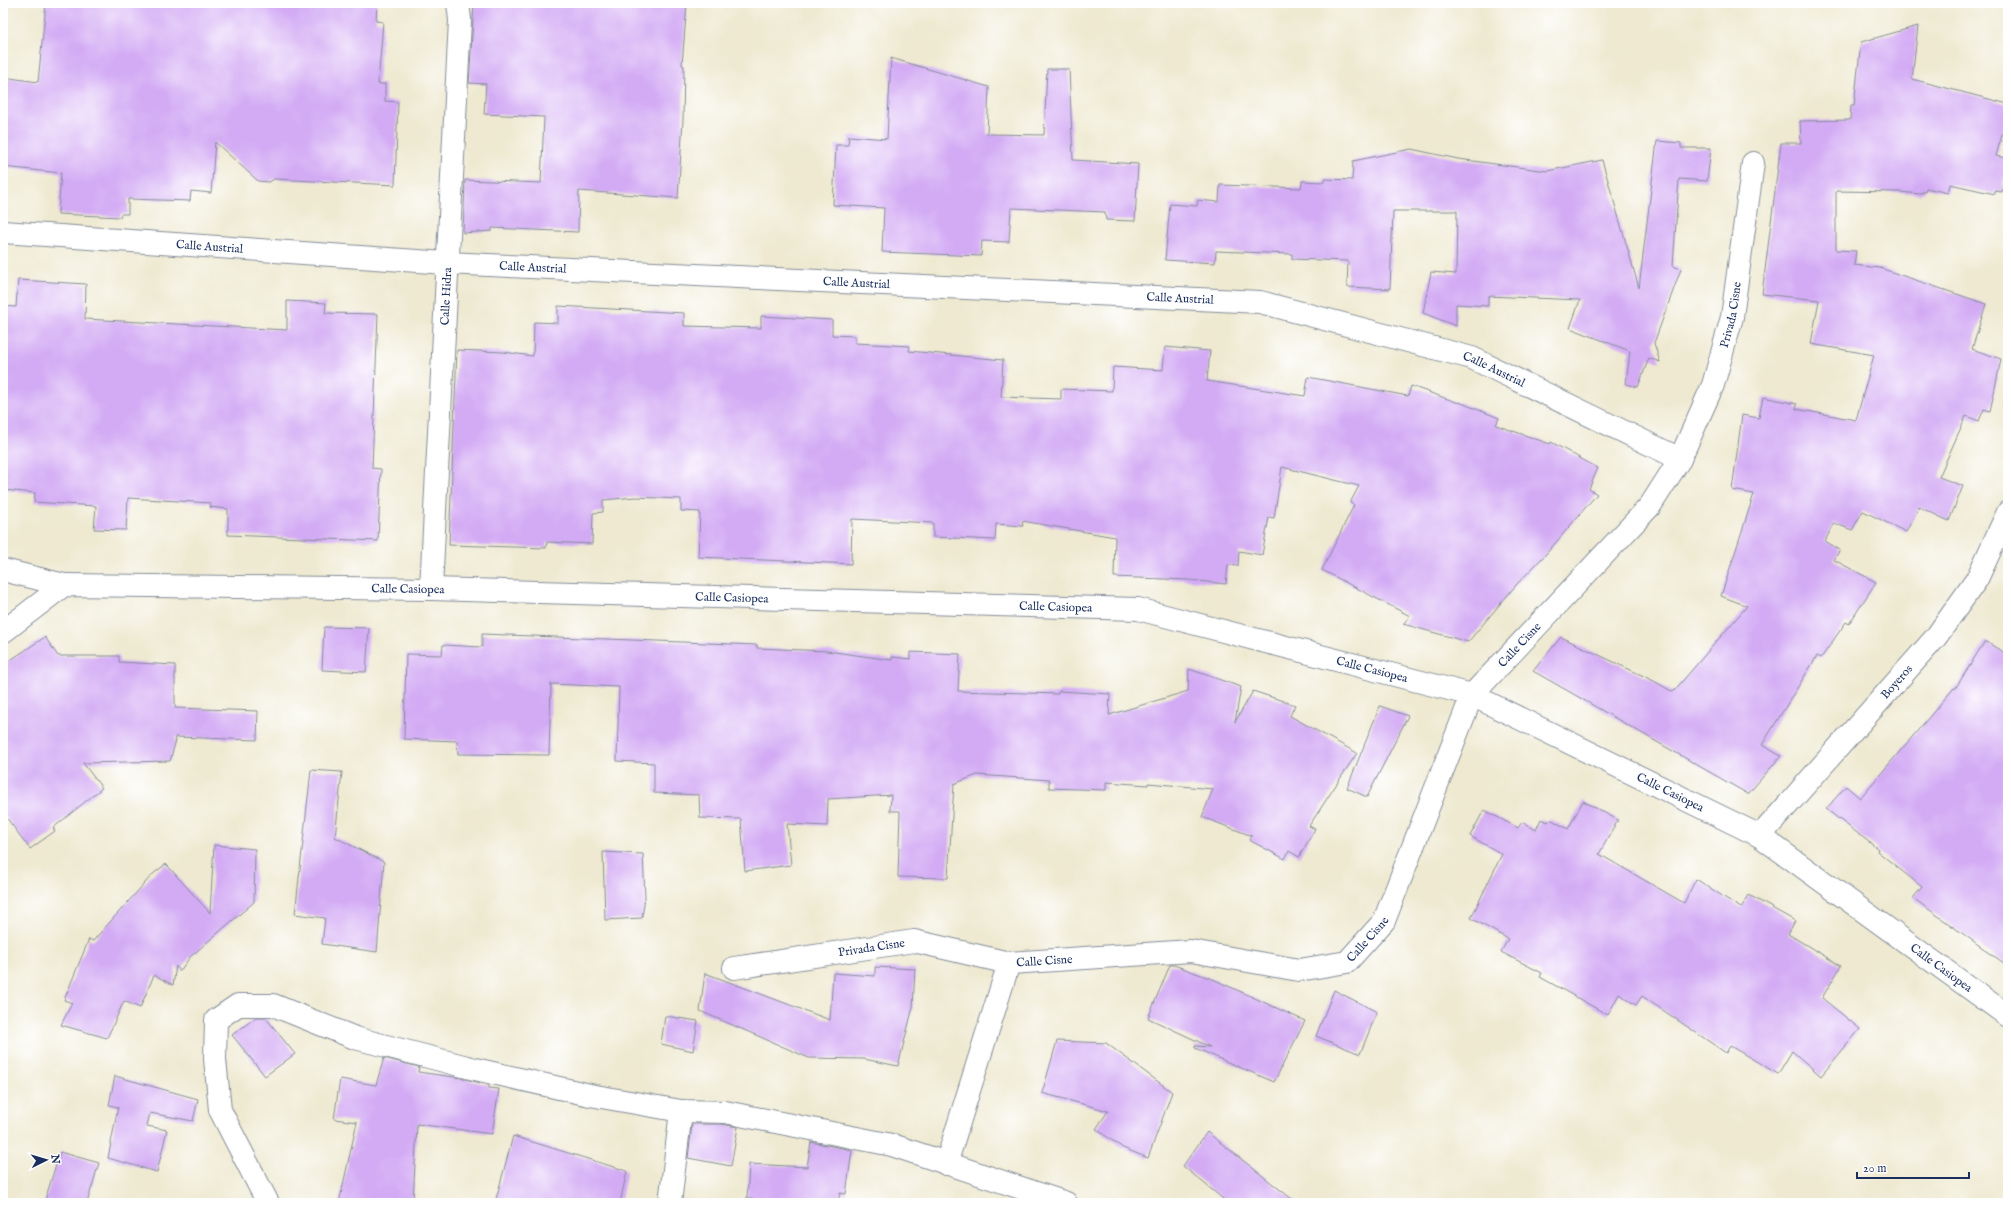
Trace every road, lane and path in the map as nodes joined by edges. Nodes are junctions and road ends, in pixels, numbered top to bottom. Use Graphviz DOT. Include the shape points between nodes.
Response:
graph roads {
  1 [pos="458,3"];
  2 [pos="1753,163"];
  3 [pos="3,232"];
  4 [pos="446,263"];
  5 [pos="1680,459"];
  6 [pos="2008,512"];
  7 [pos="3,570"];
  8 [pos="64,585"];
  9 [pos="431,589"];
  10 [pos="3,632"];
  11 [pos="1472,695"];
  12 [pos="1760,836"];
  13 [pos="1009,963"];
  14 [pos="734,968"];
  15 [pos="2008,1016"];
  16 [pos="681,1111"];
  17 [pos="946,1164"];
  18 [pos="268,1203"];
  19 [pos="670,1203"];
  20 [pos="1066,1203"];
  1 -- 4 [label="street, Calle Hidra" via="460,20"];
  2 -- 5 [label="street, Privada Cisne" via="1732,317 1713,385"];
  3 -- 4 [label="street, Calle Austrial"];
  4 -- 5 [label="street, Calle Austrial" via="1260,302 1472,358"];
  4 -- 9 [label="street, Calle Hidra"];
  5 -- 11 [label="street, Calle Cisne" via="1650,506"];
  6 -- 12 [label="street, Boyeros" via="1977,580 1936,637"];
  7 -- 8 [label="street, Calle Casiopea"];
  8 -- 9 [label="street, Calle Casiopea"];
  8 -- 10 [label="street"];
  9 -- 11 [label="street, Calle Casiopea" via="1138,610"];
  11 -- 12 [label="street, Calle Casiopea"];
  11 -- 13 [label="street, Calle Cisne" via="1384,921 1347,962 1299,970 1191,951"];
  12 -- 15 [label="street, Calle Casiopea"];
  13 -- 14 [label="street, Privada Cisne" via="914,941"];
  13 -- 17 [label="street, Calle Cisne"];
  16 -- 17 [label="street" via="725,1112 815,1129 892,1145"];
  16 -- 18 [label="street" via="590,1095 474,1069 356,1038 272,1005 238,1005 216,1020 215,1059 220,1110"];
  16 -- 19 [label="street"];
  17 -- 20 [label="street"];
}
